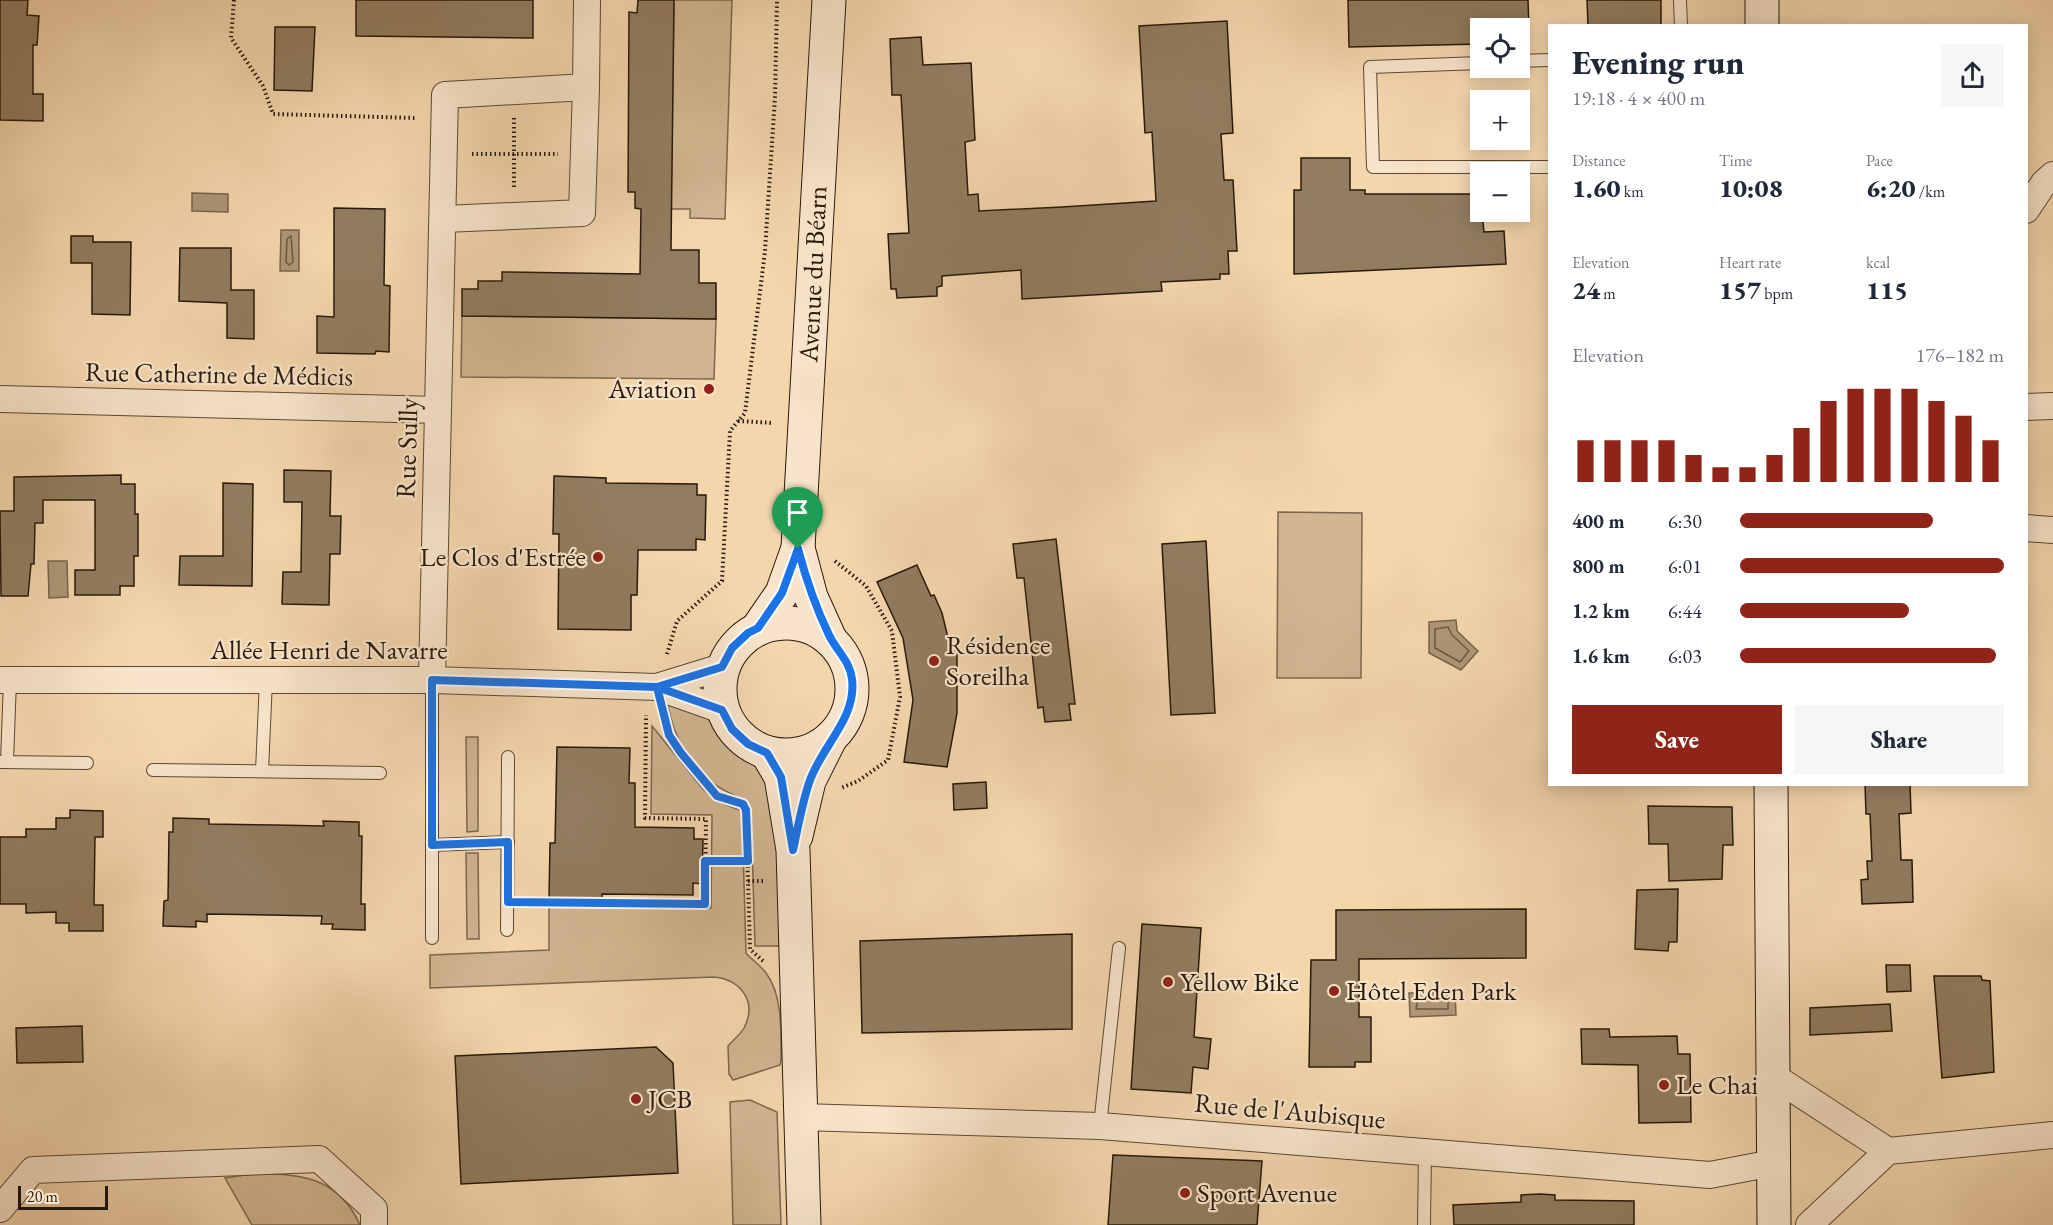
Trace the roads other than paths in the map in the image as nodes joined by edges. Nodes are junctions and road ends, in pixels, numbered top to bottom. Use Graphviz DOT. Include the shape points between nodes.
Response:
graph roads {
  1 [pos="587,0"];
  2 [pos="829,0"];
  3 [pos="1680,0"];
  4 [pos="1762,0"];
  5 [pos="1681,24"];
  6 [pos="1762,24"];
  7 [pos="1548,60"];
  8 [pos="1530,61"];
  9 [pos="1470,63"];
  10 [pos="586,87"];
  11 [pos="1548,167"];
  12 [pos="2053,175"];
  13 [pos="2028,207"];
  14 [pos="444,219"];
  15 [pos="0,399"];
  16 [pos="2053,406"];
  17 [pos="2028,407"];
  18 [pos="438,410"];
  19 [pos="2028,528"];
  20 [pos="2053,531"];
  21 [pos="798,549"];
  22 [pos="758,628"];
  23 [pos="830,639"];
  24 [pos="722,667"];
  25 [pos="5,680"];
  26 [pos="266,680"];
  27 [pos="432,680"];
  28 [pos="652,687"];
  29 [pos="722,710"];
  30 [pos="830,739"];
  31 [pos="767,753"];
  32 [pos="508,757"];
  33 [pos="3,762"];
  34 [pos="87,763"];
  35 [pos="153,770"];
  36 [pos="262,771"];
  37 [pos="380,773"];
  38 [pos="1771,786"];
  39 [pos="508,842"];
  40 [pos="432,845"];
  41 [pos="793,850"];
  42 [pos="507,930"];
  43 [pos="432,938"];
  44 [pos="1119,948"];
  45 [pos="1773,1076"];
  46 [pos="801,1117"];
  47 [pos="1100,1126"];
  48 [pos="2053,1134"];
  49 [pos="1888,1150"];
  50 [pos="1425,1152"];
  51 [pos="1773,1163"];
  52 [pos="0,1209"];
  53 [pos="374,1225"];
  54 [pos="804,1225"];
  55 [pos="1424,1225"];
  56 [pos="1774,1225"];
  57 [pos="1809,1225"];
  1 -- 10 [label="street"];
  2 -- 21 [label="street, Avenue du Béarn"];
  3 -- 5 [label="lane"];
  4 -- 6 [label="street"];
  7 -- 8 [label="lane"];
  9 -- 11 [label="lane" via="1370,66 1373,168"];
  10 -- 14 [label="street" via="582,213"];
  10 -- 14 [label="street, Rue Sully" via="445,95"];
  12 -- 13 [label="street"];
  14 -- 18 [label="street, Rue Sully"];
  15 -- 18 [label="street, Rue Catherine de Médicis"];
  16 -- 17 [label="street"];
  18 -- 27 [label="street, Rue Sully"];
  19 -- 20 [label="street"];
  21 -- 22 [label="street, Avenue du Béarn" via="782,593"];
  21 -- 23 [label="street, Avenue du Béarn" via="811,597"];
  22 -- 23 [label="street" via="789,621 811,627"];
  22 -- 24 [label="street" via="732,648"];
  23 -- 30 [label="street" via="844,657 852,678 844,722"];
  24 -- 28 [label="street, Allée Henri de Navarre"];
  24 -- 29 [label="street"];
  25 -- 26 [label="street, Allée Henri de Navarre"];
  25 -- 33 [label="lane"];
  26 -- 27 [label="street, Allée Henri de Navarre"];
  26 -- 36 [label="lane"];
  27 -- 28 [label="street, Allée Henri de Navarre"];
  27 -- 40 [label="lane"];
  28 -- 29 [label="street, Allée Henri de Navarre"];
  29 -- 31 [label="street" via="732,729 748,744"];
  30 -- 31 [label="street" via="811,751 786,757"];
  30 -- 41 [label="street" via="809,781"];
  31 -- 41 [label="street" via="781,777"];
  32 -- 39 [label="lane"];
  33 -- 34 [label="lane"];
  35 -- 36 [label="lane"];
  36 -- 37 [label="lane"];
  38 -- 45 [label="street"];
  39 -- 40 [label="lane"];
  39 -- 42 [label="lane"];
  40 -- 43 [label="lane"];
  41 -- 46 [label="street"];
  44 -- 47 [label="lane"];
  45 -- 49 [label="street"];
  45 -- 51 [label="street"];
  46 -- 47 [label="street, Rue de l'Aubisque"];
  46 -- 54 [label="street"];
  47 -- 50 [label="street, Rue de l'Aubisque"];
  48 -- 49 [label="street"];
  49 -- 57 [label="street"];
  50 -- 51 [label="street, Rue de l'Aubisque" via="1710,1175"];
  50 -- 55 [label="lane"];
  51 -- 56 [label="street"];
  52 -- 53 [label="street" via="33,1170 319,1159 374,1209"];
}
